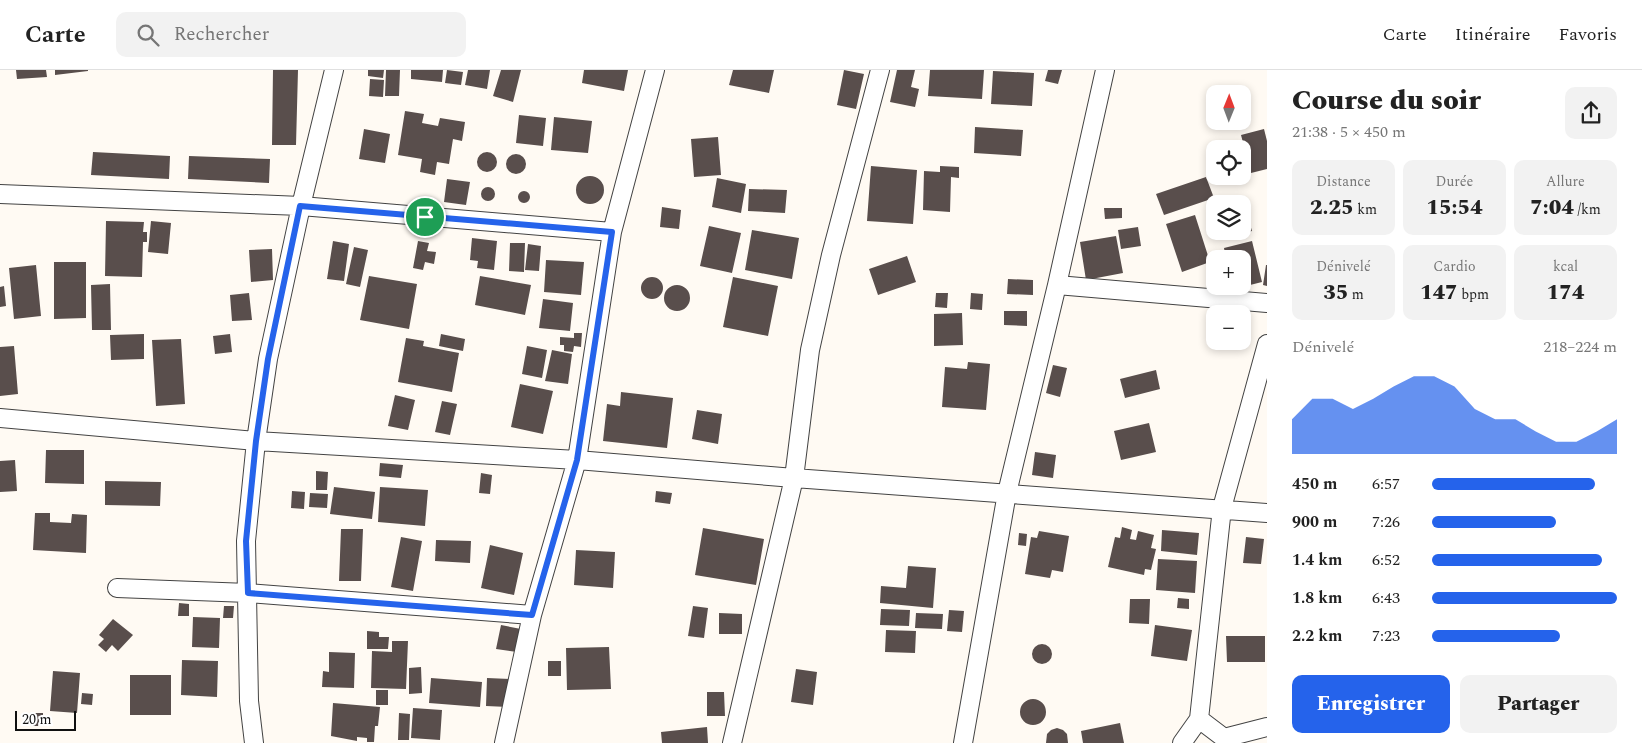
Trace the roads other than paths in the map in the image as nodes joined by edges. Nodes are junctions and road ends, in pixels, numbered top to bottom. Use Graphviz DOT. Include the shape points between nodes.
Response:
graph roads {
  1 [pos="334,70"];
  2 [pos="655,70"];
  3 [pos="880,70"];
  4 [pos="1104,70"];
  5 [pos="0,194"];
  6 [pos="300,206"];
  7 [pos="612,232"];
  8 [pos="1056,285"];
  9 [pos="1267,302"];
  10 [pos="1267,344"];
  11 [pos="0,418"];
  12 [pos="256,441"];
  13 [pos="577,460"];
  14 [pos="794,478"];
  15 [pos="1007,493"];
  16 [pos="1222,508"];
  17 [pos="1267,513"];
  18 [pos="116,588"];
  19 [pos="248,593"];
  20 [pos="532,615"];
  21 [pos="1199,719"];
  22 [pos="1267,727"];
  23 [pos="254,743"];
  24 [pos="504,743"];
  25 [pos="732,743"];
  26 [pos="963,743"];
  27 [pos="1182,743"];
  1 -- 6 [label="street"];
  2 -- 7 [label="street"];
  3 -- 14 [label="street" via="812,340"];
  4 -- 8 [label="street"];
  5 -- 6 [label="street"];
  6 -- 7 [label="street"];
  6 -- 12 [label="street" via="268,359"];
  7 -- 13 [label="street"];
  8 -- 9 [label="street"];
  8 -- 15 [label="street"];
  10 -- 16 [label="street"];
  11 -- 12 [label="street"];
  12 -- 13 [label="street"];
  12 -- 19 [label="street" via="246,541"];
  13 -- 14 [label="street"];
  13 -- 20 [label="street"];
  14 -- 15 [label="street"];
  14 -- 25 [label="street"];
  15 -- 16 [label="street"];
  15 -- 26 [label="street"];
  16 -- 17 [label="street"];
  16 -- 21 [label="street"];
  18 -- 19 [label="street"];
  19 -- 20 [label="street"];
  19 -- 23 [label="street" via="249,701"];
  20 -- 24 [label="street"];
  21 -- 22 [label="street" via="1224,738"];
  21 -- 27 [label="street"];
}
